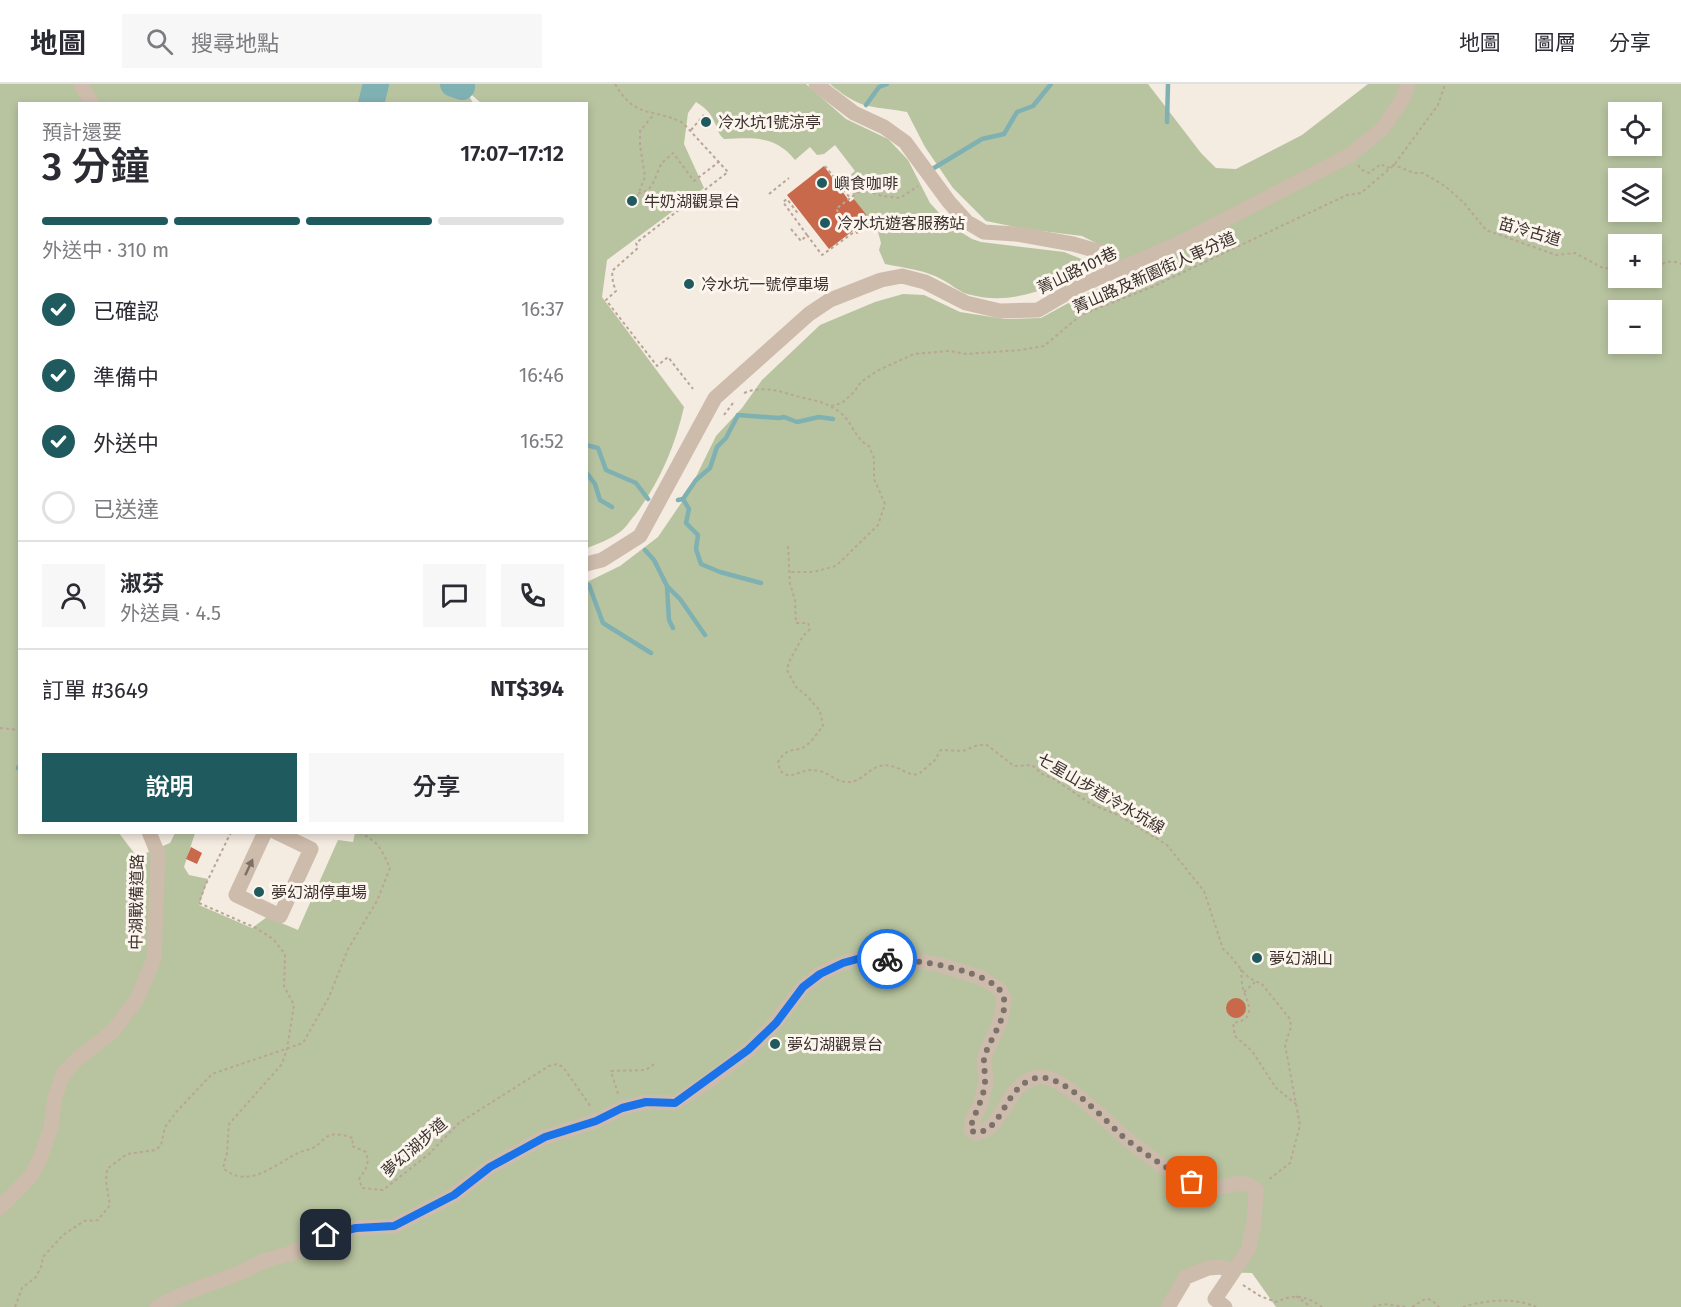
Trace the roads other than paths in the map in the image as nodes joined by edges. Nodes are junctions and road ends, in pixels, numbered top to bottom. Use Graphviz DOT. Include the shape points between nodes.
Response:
graph roads {
  1 [pos="81,84"];
  2 [pos="816,84"];
  3 [pos="1408,84"];
  4 [pos="91,102"];
  5 [pos="1116,270"];
  6 [pos="588,564"];
  7 [pos="149,834"];
  8 [pos="264,834"];
  9 [pos="280,834"];
  10 [pos="0,1208"];
  11 [pos="1232,1273"];
  12 [pos="157,1307"];
  13 [pos="1168,1307"];
  14 [pos="1226,1307"];
  1 -- 4 [label="street"];
  2 -- 5 [label="street" via="854,113 905,142 967,222 984,232 1027,236 1101,252"];
  3 -- 5 [label="street, 菁山路101巷" via="1383,128 1350,154 1178,244"];
  5 -- 6 [label="street, 菁山路101巷" via="1038,310 1000,311 966,303 925,282 902,276 830,300 715,398 640,536 602,560"];
  7 -- 10 [label="street, 中湖戰備道路" via="158,854 154,958 136,999 112,1032 63,1074 42,1156 32,1174"];
  9 -- 8 [label="street, one-way" via="311,849 280,916 236,895"];
  11 -- 12 [label="street" via="1252,1238 1256,1190 1248,1184 1220,1187 1192,1182 1165,1168 1069,1089 1041,1076 1017,1088 988,1129 976,1133 970,1130 986,1082 984,1058 1001,1019 1004,998 999,990 982,978 941,965 861,958 820,974 803,987 776,1023 748,1050 675,1103 646,1102 622,1108 596,1121 545,1137 490,1167 454,1195 394,1226 356,1228 326,1235 292,1253 263,1261"];
  11 -- 13 [label="street" via="1208,1268 1186,1277"];
  11 -- 14 [label="street" via="1215,1299"];
}
